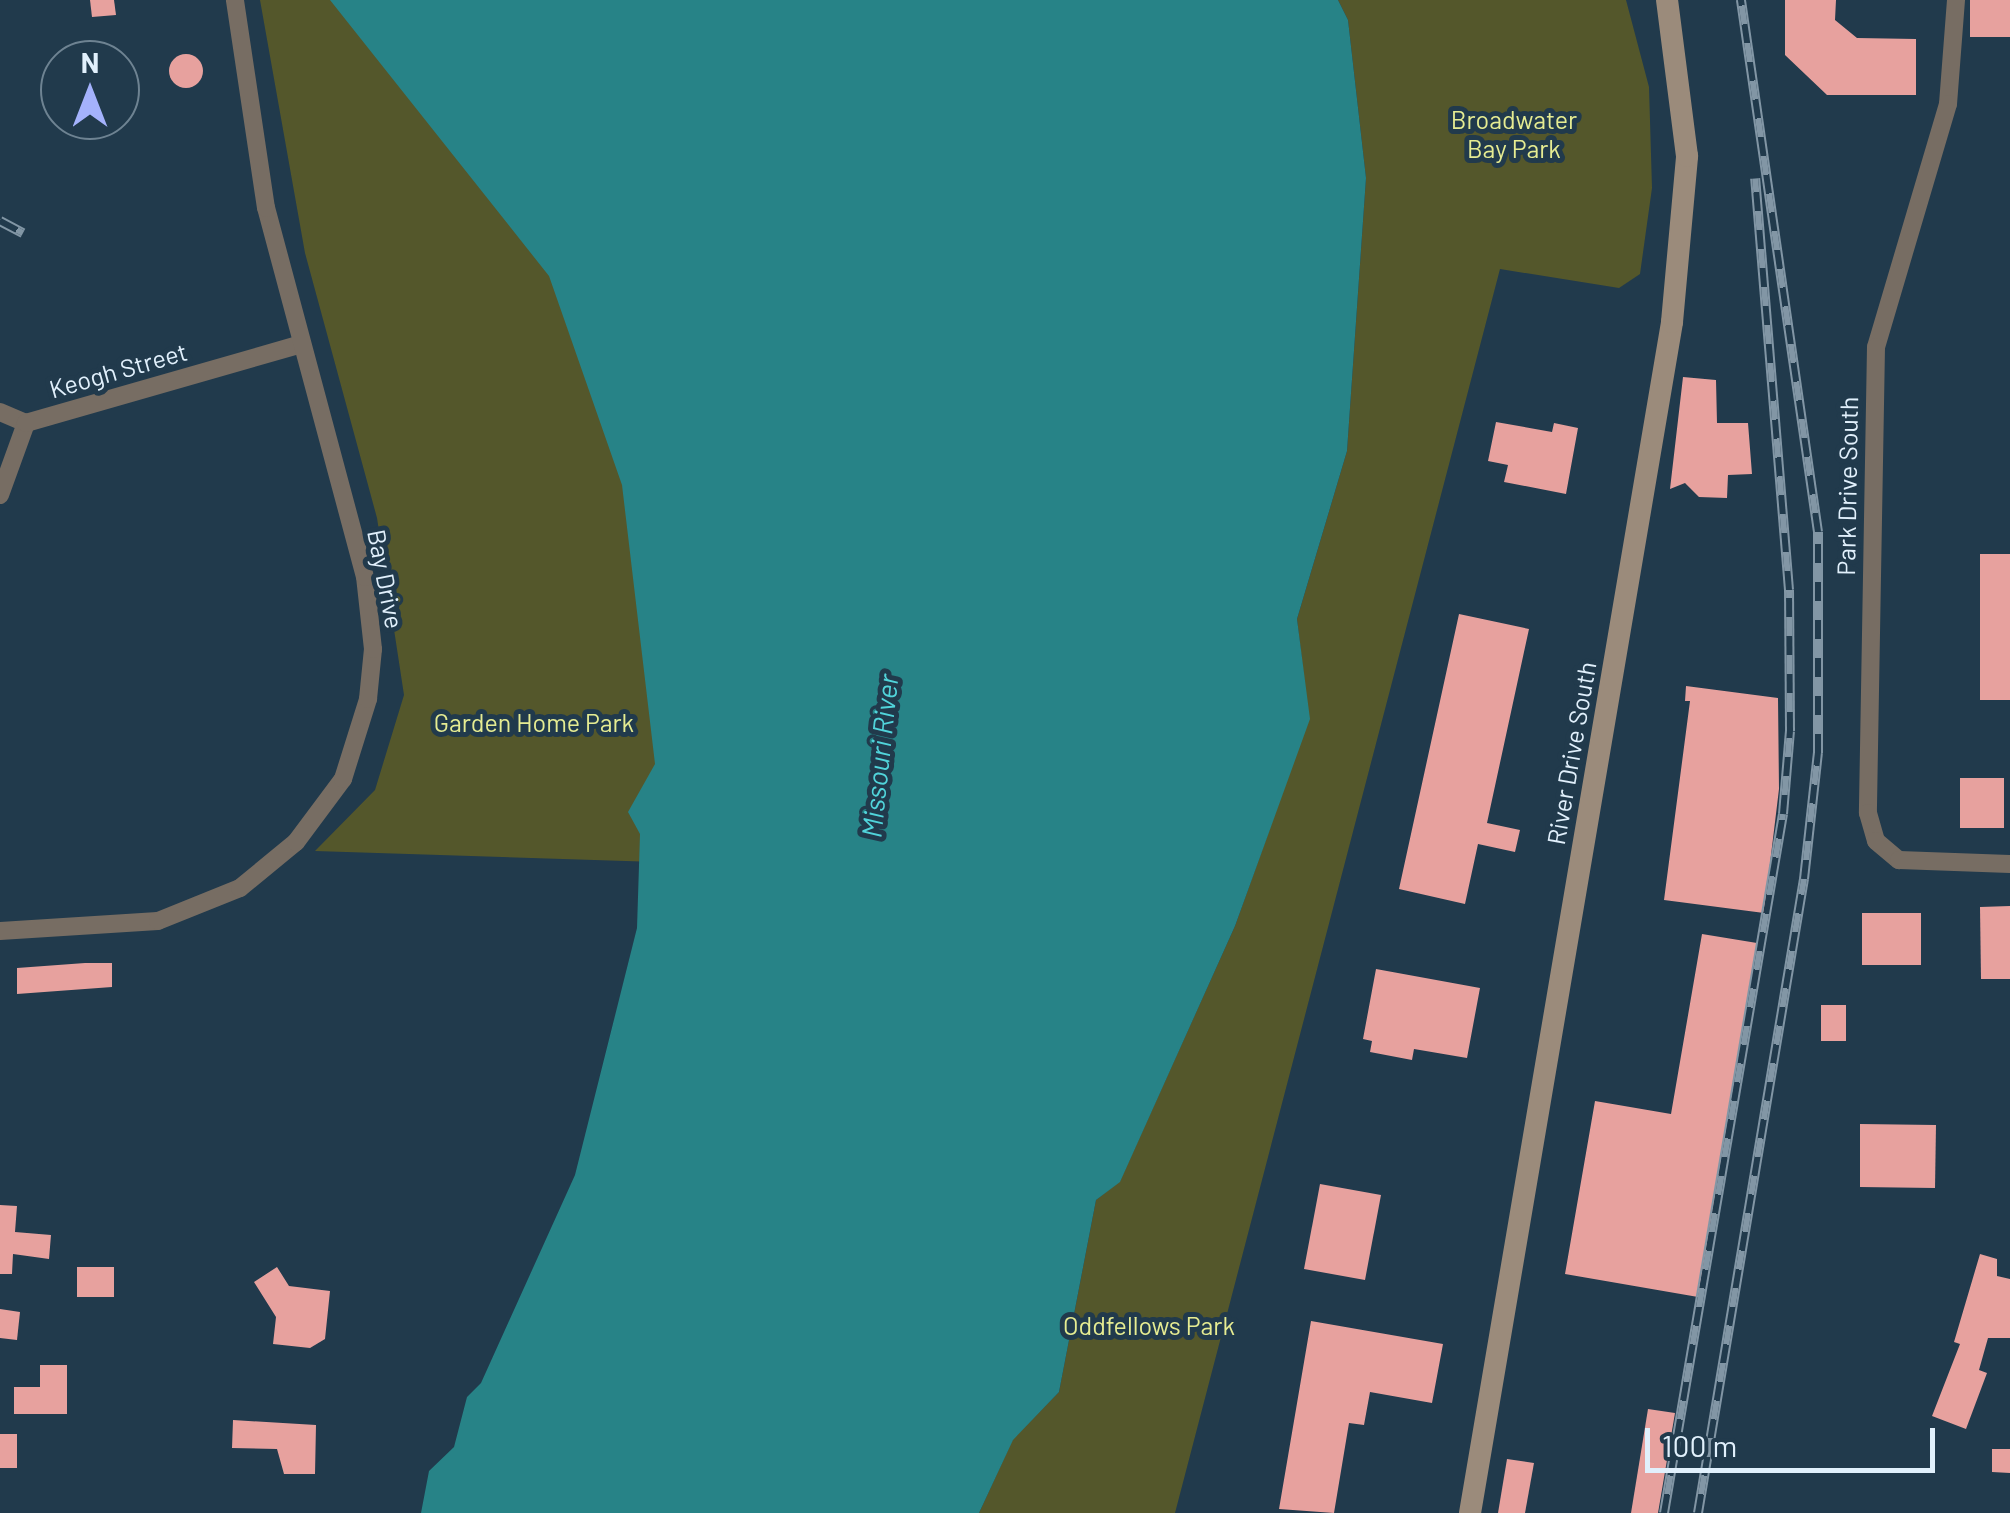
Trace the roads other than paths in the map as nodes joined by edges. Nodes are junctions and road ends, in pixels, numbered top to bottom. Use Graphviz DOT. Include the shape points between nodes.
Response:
graph roads {
  1 [pos="235,0"];
  2 [pos="1667,0"];
  3 [pos="1956,0"];
  4 [pos="298,345"];
  5 [pos="0,412"];
  6 [pos="26,423"];
  7 [pos="0,495"];
  8 [pos="2010,864"];
  9 [pos="0,931"];
  10 [pos="1470,1513"];
  1 -- 4 [label="street, Bay Drive" via="266,208"];
  2 -- 10 [label="main road, River Drive South" via="1686,156 1672,322"];
  3 -- 8 [label="street, Park Drive South" via="1940,138 1876,347 1868,813 1876,841 1900,860"];
  4 -- 6 [label="street, Keogh Street"];
  4 -- 9 [label="street, Bay Drive" via="365,577 373,649 368,699 343,779 296,842 240,888 158,921"];
  5 -- 6 [label="street"];
  6 -- 7 [label="street, Keogh Street"];
}
